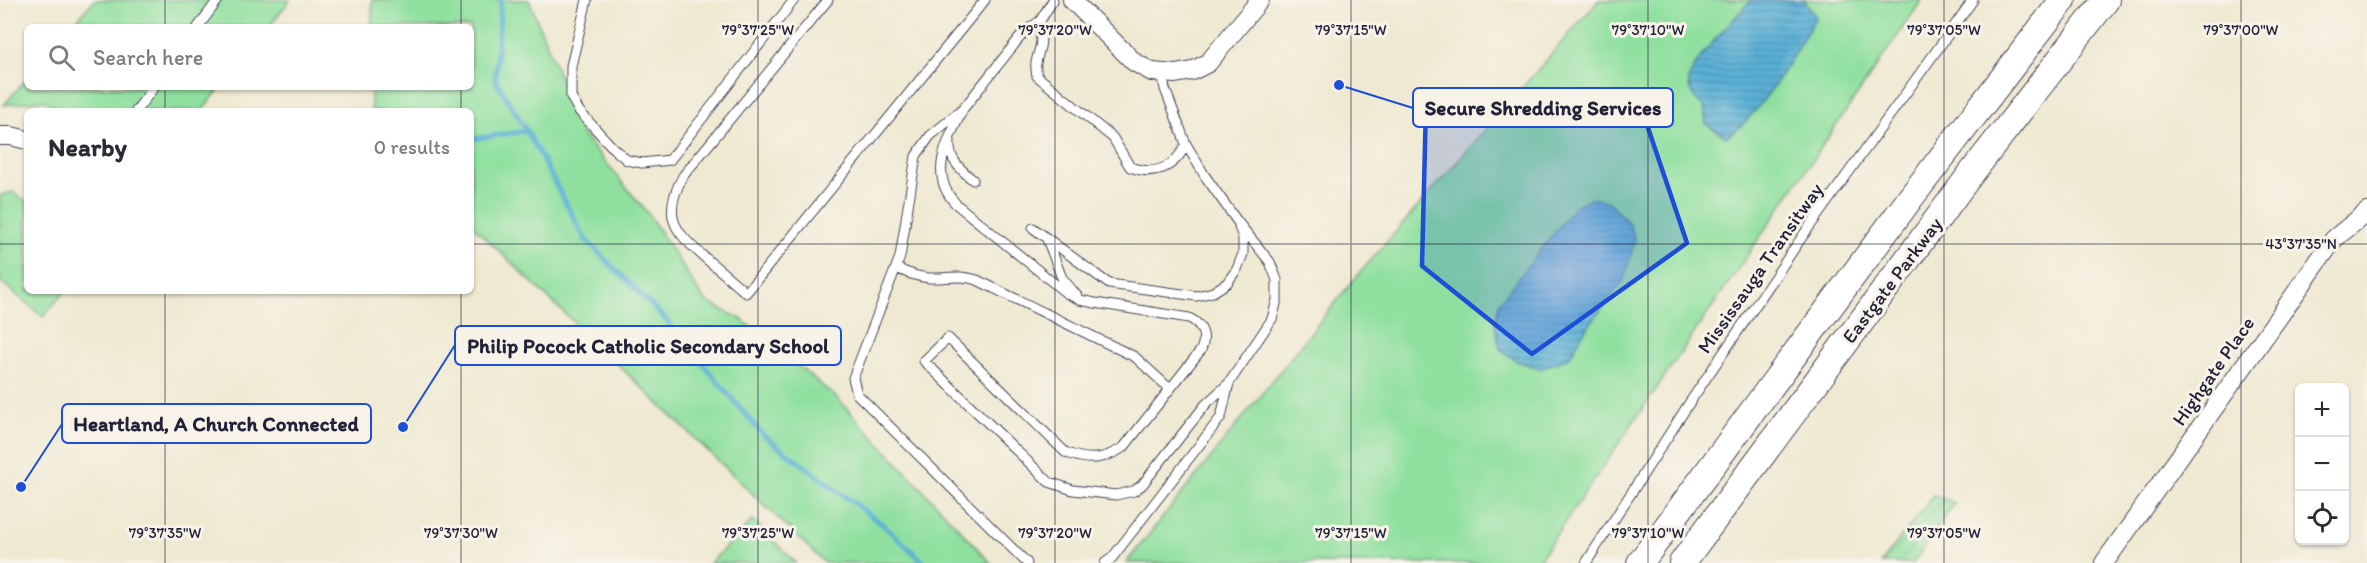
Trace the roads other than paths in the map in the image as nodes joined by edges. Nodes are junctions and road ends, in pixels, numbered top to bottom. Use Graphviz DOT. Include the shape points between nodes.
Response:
graph roads {
  1 [pos="218,0"];
  2 [pos="588,0"];
  3 [pos="794,0"];
  4 [pos="828,0"];
  5 [pos="985,0"];
  6 [pos="1053,0"];
  7 [pos="1072,0"];
  8 [pos="1260,0"];
  9 [pos="1973,0"];
  10 [pos="2063,0"];
  11 [pos="2106,0"];
  12 [pos="1040,21"];
  13 [pos="200,24"];
  14 [pos="1162,73"];
  15 [pos="152,90"];
  16 [pos="138,108"];
  17 [pos="963,109"];
  18 [pos="950,135"];
  19 [pos="0,136"];
  20 [pos="24,139"];
  21 [pos="1186,144"];
  22 [pos="973,180"];
  23 [pos="2367,212"];
  24 [pos="1238,221"];
  25 [pos="1033,228"];
  26 [pos="1047,239"];
  27 [pos="896,268"];
  28 [pos="1080,300"];
  29 [pos="1229,383"];
  30 [pos="1170,389"];
  31 [pos="1028,563"];
  32 [pos="1105,563"];
  33 [pos="1586,563"];
  34 [pos="1640,563"];
  35 [pos="1682,563"];
  36 [pos="2104,563"];
  1 -- 13 [label="lane"];
  2 -- 3 [label="lane" via="571,66 571,97 579,111 627,160 657,163 670,160"];
  4 -- 5 [label="lane" via="683,176 673,195 673,218 681,237 746,292"];
  6 -- 12 [label="lane"];
  7 -- 14 [label="street" via="1134,62"];
  8 -- 14 [label="street" via="1208,63 1192,71"];
  9 -- 33 [label="lane, Mississauga Transitway" via="1802,237"];
  10 -- 34 [label="main road, Eastgate Parkway"];
  11 -- 35 [label="main road, Eastgate Parkway" via="1970,175"];
  12 -- 17 [label="lane" via="1025,31"];
  12 -- 21 [label="lane" via="1037,76 1113,138 1130,167 1152,172 1164,169 1174,163"];
  14 -- 21 [label="lane"];
  15 -- 16 [label="lane"];
  17 -- 18 [label="lane"];
  17 -- 27 [label="lane" via="930,135 916,156"];
  18 -- 22 [label="lane" via="951,156"];
  18 -- 28 [label="lane" via="941,172 945,193 1066,293"];
  19 -- 20 [label="street"];
  21 -- 24 [label="lane"];
  23 -- 36 [label="street, Highgate Place" via="2334,239"];
  24 -- 26 [label="lane" via="1243,254 1237,269 1213,292 1197,296 1109,284"];
  24 -- 29 [label="lane" via="1270,262 1277,280 1277,300 1272,319"];
  25 -- 26 [label="lane"];
  26 -- 28 [label="lane" via="1062,278"];
  27 -- 30 [label="lane" via="913,276 963,276 977,280 1134,357"];
  27 -- 31 [label="lane" via="855,370 857,394"];
  28 -- 30 [label="lane" via="1195,321 1203,331 1203,344"];
  29 -- 30 [label="lane" via="1206,404 1142,485 1125,495 1116,495 1073,490 1049,482 924,361 948,338 1065,452 1079,458 1103,458 1124,447"];
  29 -- 32 [label="lane" via="1221,417"];
}
